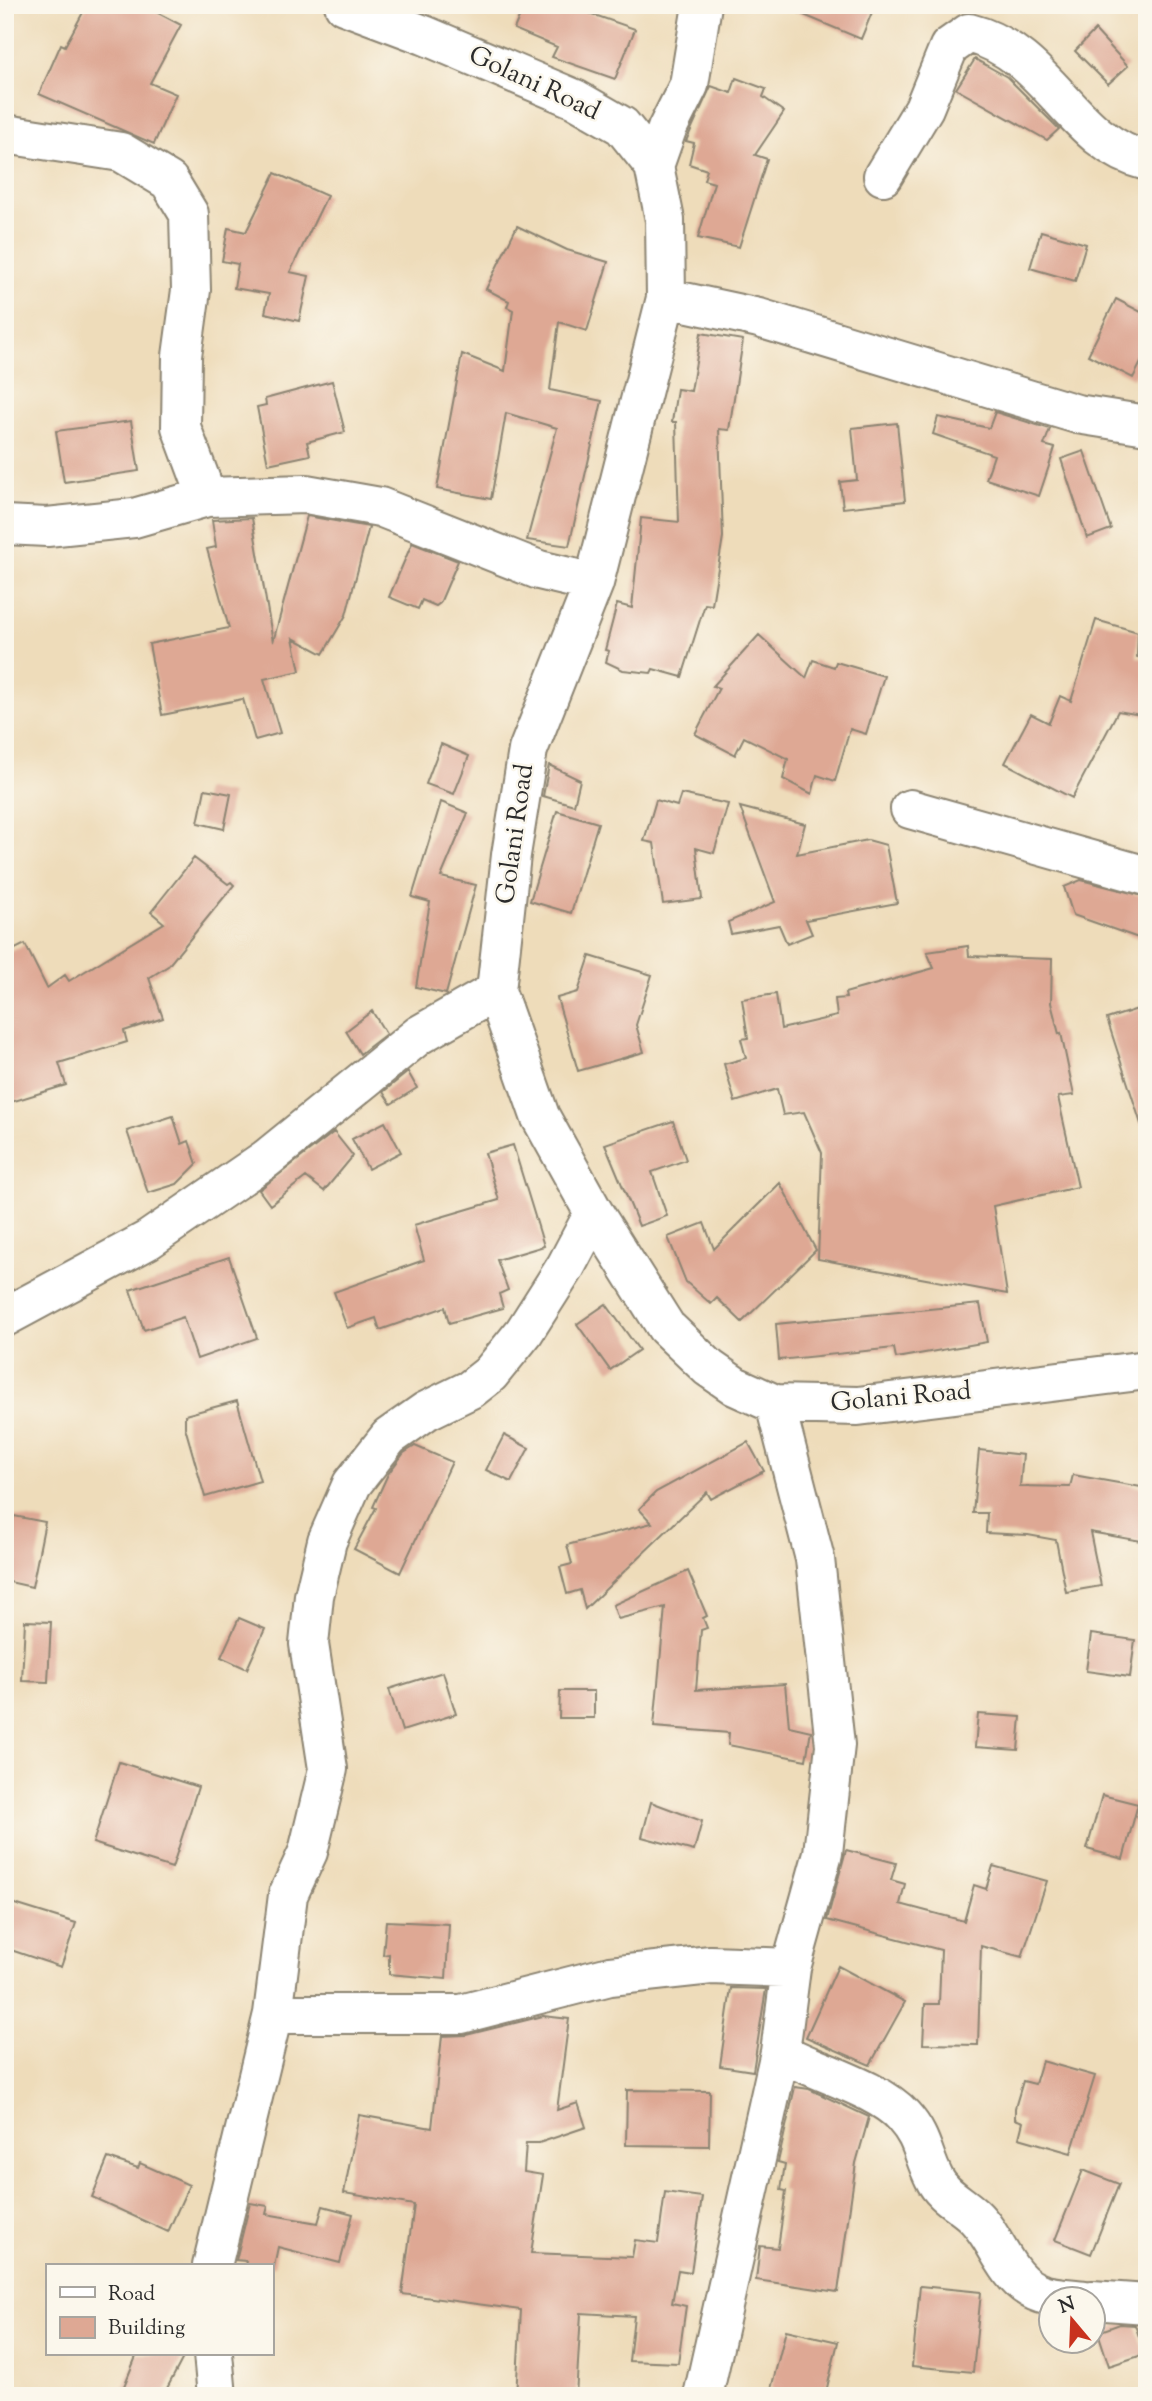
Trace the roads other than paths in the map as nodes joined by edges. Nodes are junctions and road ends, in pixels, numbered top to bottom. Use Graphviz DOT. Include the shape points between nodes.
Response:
graph roads {
  1 [pos="344,5"];
  2 [pos="702,5"];
  3 [pos="5,134"];
  4 [pos="1147,161"];
  5 [pos="654,166"];
  6 [pos="883,176"];
  7 [pos="666,298"];
  8 [pos="1147,425"];
  9 [pos="207,497"];
  10 [pos="5,525"];
  11 [pos="594,583"];
  12 [pos="910,809"];
  13 [pos="1147,876"];
  14 [pos="496,991"];
  15 [pos="594,1213"];
  16 [pos="5,1317"];
  17 [pos="1147,1370"];
  18 [pos="775,1404"];
  19 [pos="792,1968"];
  20 [pos="273,2014"];
  21 [pos="780,2052"];
  22 [pos="212,2264"];
  23 [pos="1036,2291"];
  24 [pos="1106,2301"];
  25 [pos="1147,2304"];
  26 [pos="213,2356"];
  27 [pos="217,2396"];
  28 [pos="703,2396"];
  1 -- 5 [label="street, Golani Road" via="575,99 622,126"];
  2 -- 5 [label="street" via="690,85"];
  3 -- 9 [label="street" via="121,152 169,181 189,214 191,290 182,356 181,427"];
  4 -- 6 [label="street" via="1126,156 1097,137 1029,62 995,40 970,33 949,47 924,108"];
  5 -- 7 [label="street, Golani Road" via="665,220"];
  7 -- 8 [label="street" via="772,321 1077,414"];
  7 -- 11 [label="street, Golani Road"];
  9 -- 10 [label="street" via="134,518 47,527"];
  9 -- 11 [label="street" via="306,494 380,508 540,570"];
  11 -- 14 [label="street, Golani Road" via="528,750"];
  12 -- 13 [label="street"];
  14 -- 15 [label="street, Golani Road" via="540,1116"];
  14 -- 16 [label="street" via="419,1035 266,1159 148,1240"];
  15 -- 18 [label="street, Golani Road" via="666,1327 709,1368"];
  15 -- 20 [label="street" via="524,1332 490,1374 389,1437 352,1484 327,1541 309,1644 327,1769 308,1852 288,1895"];
  17 -- 18 [label="street, Golani Road" via="858,1406"];
  18 -- 19 [label="street" via="815,1559 835,1745 823,1853"];
  19 -- 20 [label="street" via="711,1965 610,1976 461,2014"];
  19 -- 21 [label="street"];
  20 -- 22 [label="street"];
  21 -- 23 [label="street" via="812,2070 876,2094 894,2108 922,2142 934,2179 974,2216 1013,2275"];
  21 -- 28 [label="street"];
  24 -- 25 [label="street"];
  26 -- 27 [label="street"];
}
